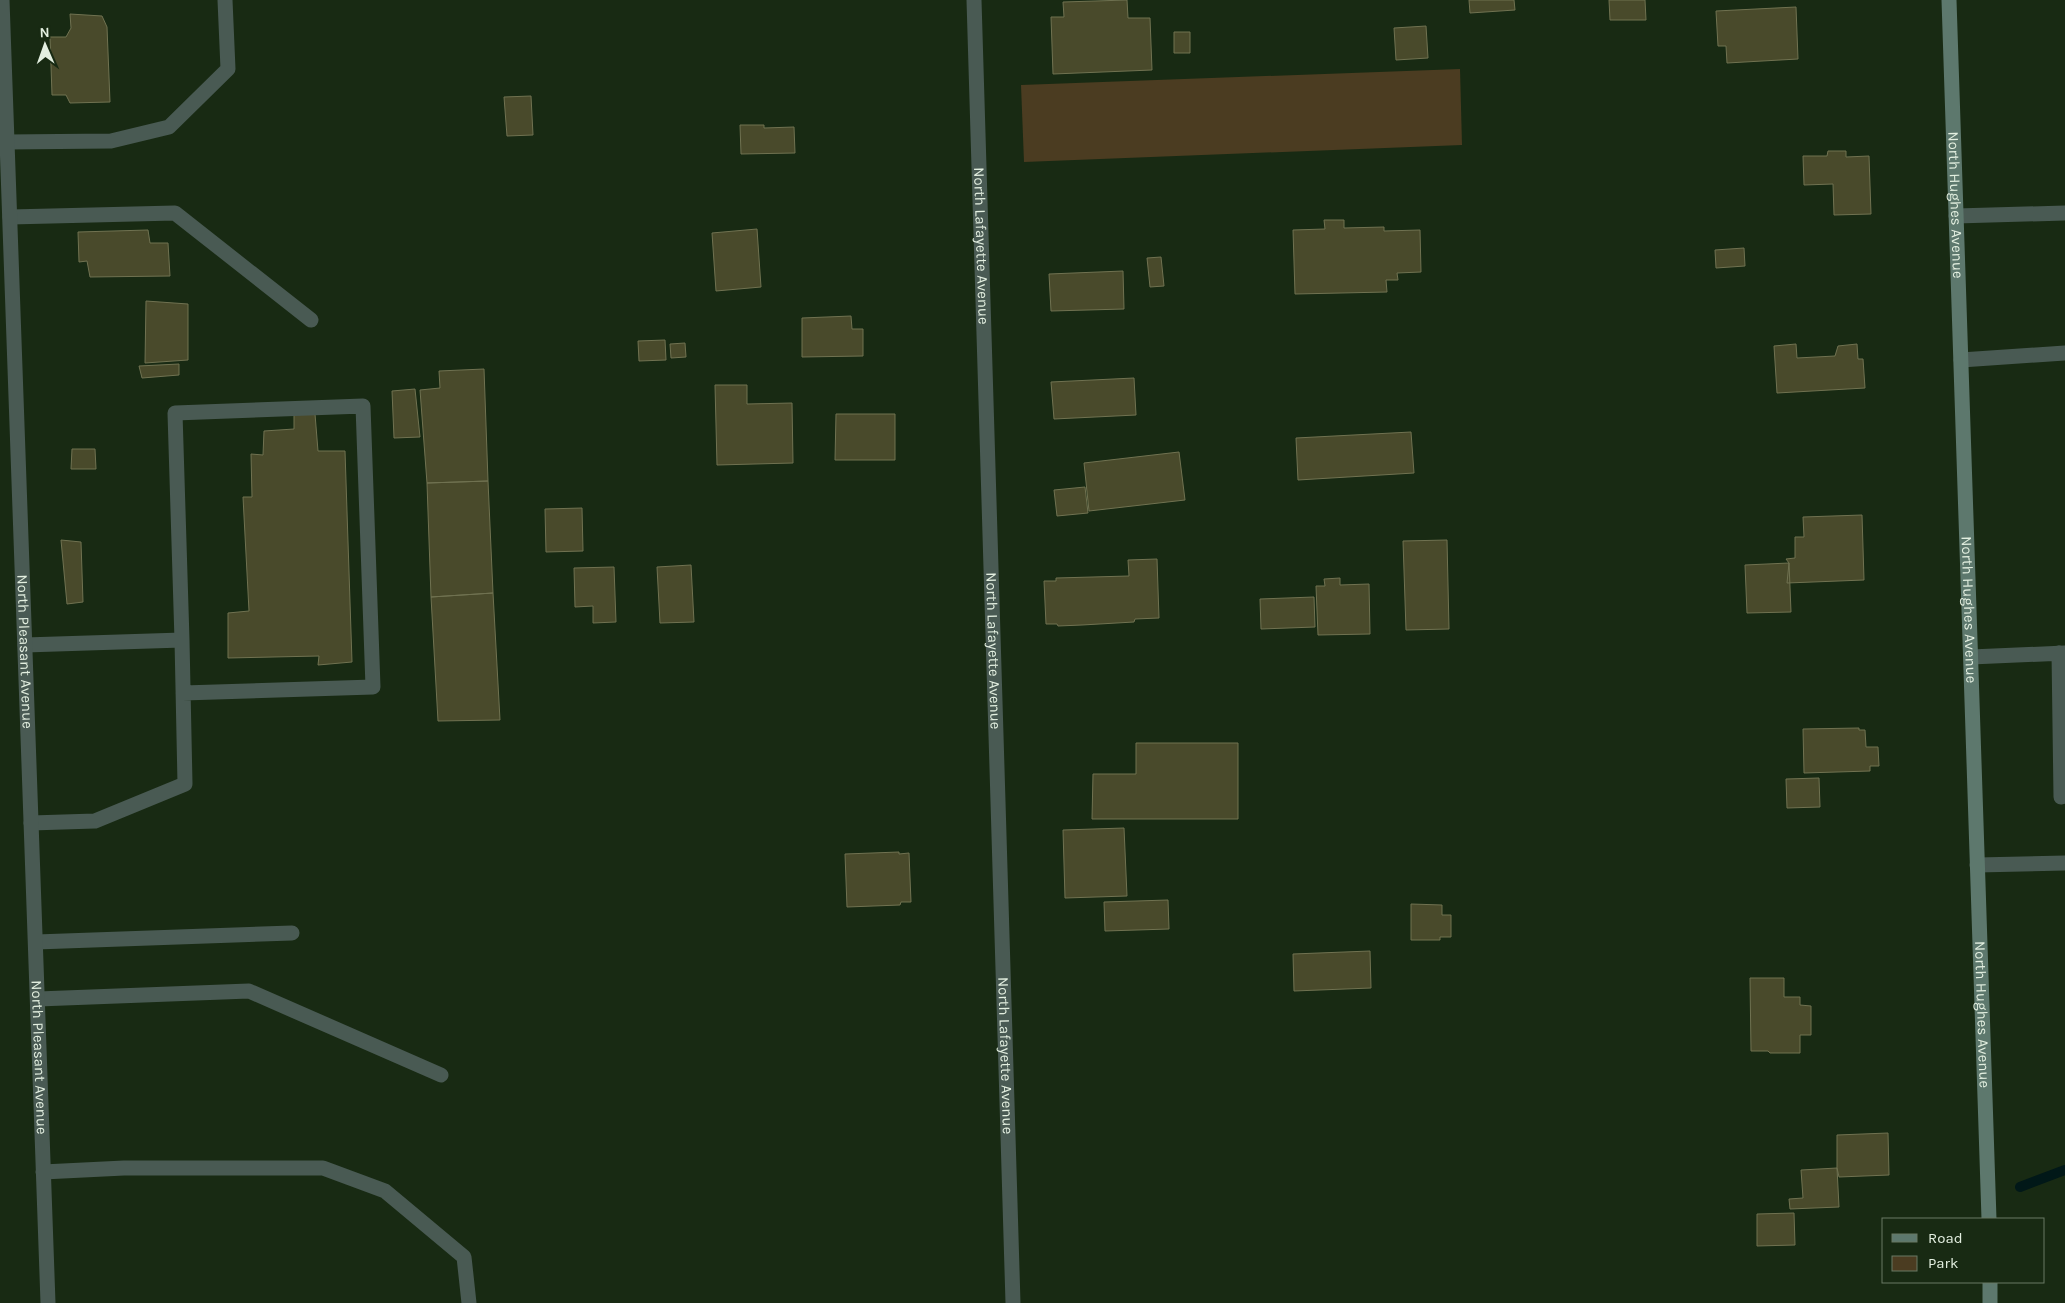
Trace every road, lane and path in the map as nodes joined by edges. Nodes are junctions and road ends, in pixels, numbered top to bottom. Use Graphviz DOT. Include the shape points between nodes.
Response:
graph roads {
  1 [pos="2,0"];
  2 [pos="225,0"];
  3 [pos="974,0"];
  4 [pos="1949,0"];
  5 [pos="3,99"];
  6 [pos="7,142"];
  7 [pos="2065,213"];
  8 [pos="1956,216"];
  9 [pos="10,217"];
  10 [pos="311,320"];
  11 [pos="2065,353"];
  12 [pos="1961,360"];
  13 [pos="182,640"];
  14 [pos="25,645"];
  15 [pos="2062,653"];
  16 [pos="1971,658"];
  17 [pos="183,693"];
  18 [pos="2065,796"];
  19 [pos="32,822"];
  20 [pos="2065,863"];
  21 [pos="1977,865"];
  22 [pos="292,933"];
  23 [pos="36,942"];
  24 [pos="38,999"];
  25 [pos="441,1075"];
  26 [pos="43,1172"];
  27 [pos="1989,1218"];
  28 [pos="1990,1283"];
  29 [pos="48,1303"];
  30 [pos="469,1303"];
  31 [pos="1013,1303"];
  32 [pos="1990,1303"];
  1 -- 5 [label="street, North Pleasant Avenue"];
  2 -- 6 [label="street" via="228,69 169,127 111,141"];
  3 -- 31 [label="street, North Lafayette Avenue"];
  4 -- 8 [label="street, North Hughes Avenue"];
  5 -- 6 [label="street, North Pleasant Avenue"];
  6 -- 9 [label="street, North Pleasant Avenue"];
  7 -- 8 [label="street"];
  8 -- 12 [label="street, North Hughes Avenue"];
  9 -- 10 [label="street" via="175,213"];
  9 -- 14 [label="street, North Pleasant Avenue"];
  11 -- 12 [label="street"];
  12 -- 16 [label="street, North Hughes Avenue"];
  13 -- 14 [label="street"];
  13 -- 17 [label="street"];
  13 -- 17 [label="street" via="175,412 363,406 373,687"];
  14 -- 19 [label="street, North Pleasant Avenue"];
  15 -- 16 [label="street"];
  15 -- 18 [label="street" via="2060,796"];
  16 -- 21 [label="street, North Hughes Avenue"];
  17 -- 19 [label="street" via="185,784 95,822"];
  19 -- 23 [label="street, North Pleasant Avenue"];
  20 -- 21 [label="street"];
  21 -- 27 [label="street, North Hughes Avenue"];
  22 -- 23 [label="street"];
  23 -- 24 [label="street, North Pleasant Avenue"];
  24 -- 25 [label="street" via="249,991"];
  24 -- 26 [label="street, North Pleasant Avenue"];
  26 -- 29 [label="street, North Pleasant Avenue"];
  26 -- 30 [label="street" via="124,1168 323,1168 385,1191 464,1257"];
  28 -- 32 [label="street"];
}
